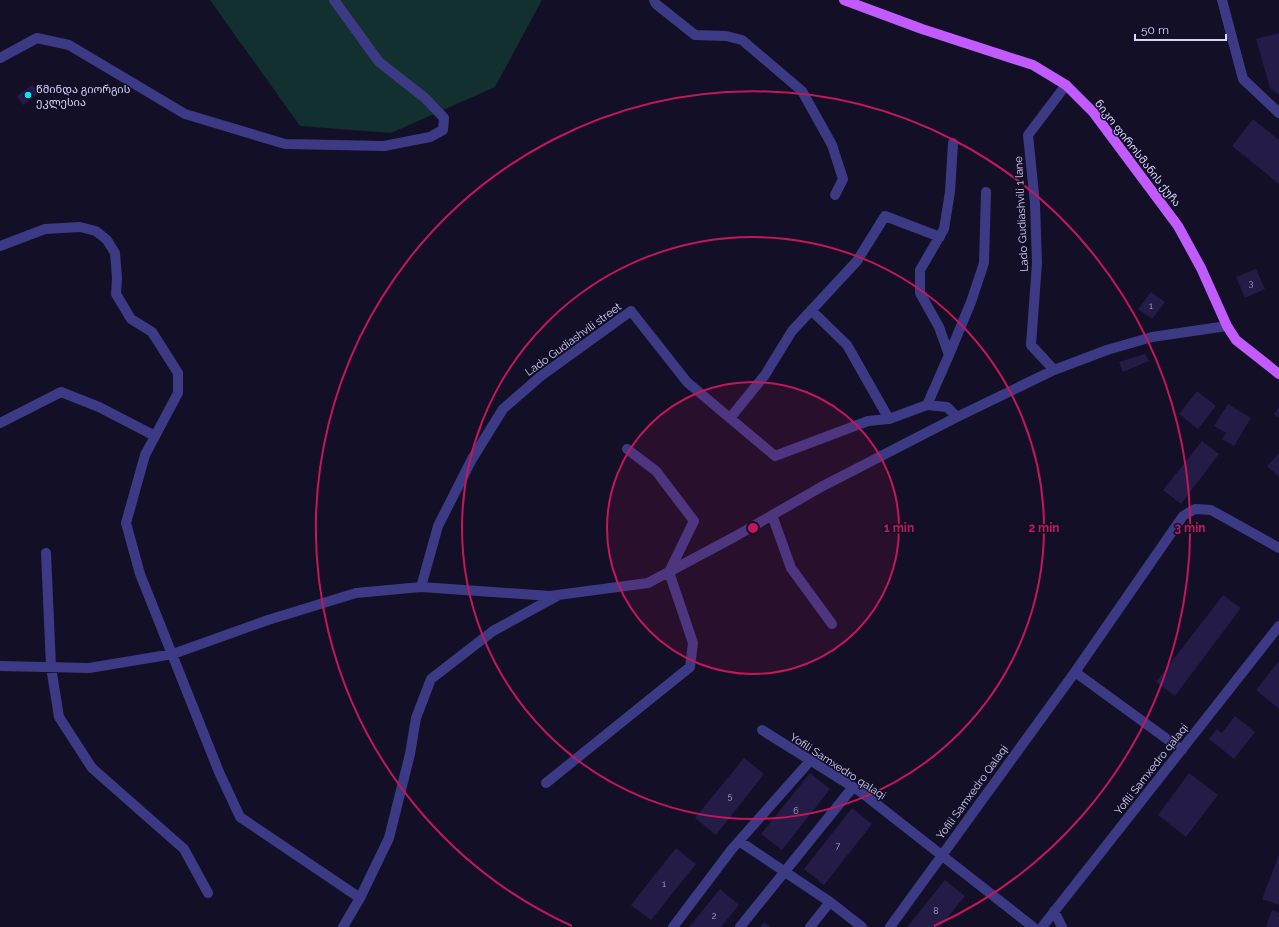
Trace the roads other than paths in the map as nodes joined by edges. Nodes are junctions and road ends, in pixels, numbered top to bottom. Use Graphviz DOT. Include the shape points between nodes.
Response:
graph roads {
  1 [pos="334,0"];
  2 [pos="654,0"];
  3 [pos="844,0"];
  4 [pos="1222,0"];
  5 [pos="0,58"];
  6 [pos="1066,85"];
  7 [pos="1279,113"];
  8 [pos="953,143"];
  9 [pos="986,192"];
  10 [pos="835,195"];
  11 [pos="940,237"];
  12 [pos="0,246"];
  13 [pos="811,310"];
  14 [pos="1227,326"];
  15 [pos="949,355"];
  16 [pos="1054,370"];
  17 [pos="1279,374"];
  18 [pos="927,405"];
  19 [pos="957,417"];
  20 [pos="730,418"];
  21 [pos="889,419"];
  22 [pos="0,423"];
  23 [pos="155,436"];
  24 [pos="627,449"];
  25 [pos="772,515"];
  26 [pos="1279,548"];
  27 [pos="46,554"];
  28 [pos="669,572"];
  29 [pos="422,587"];
  30 [pos="560,594"];
  31 [pos="832,624"];
  32 [pos="1279,626"];
  33 [pos="173,654"];
  34 [pos="0,666"];
  35 [pos="51,667"];
  36 [pos="1075,672"];
  37 [pos="762,730"];
  38 [pos="1182,750"];
  39 [pos="810,761"];
  40 [pos="546,783"];
  41 [pos="853,787"];
  42 [pos="739,841"];
  43 [pos="941,855"];
  44 [pos="785,871"];
  45 [pos="208,893"];
  46 [pos="360,898"];
  47 [pos="830,902"];
  48 [pos="1054,911"];
  49 [pos="343,927"];
  50 [pos="673,927"];
  51 [pos="740,927"];
  52 [pos="810,927"];
  53 [pos="862,927"];
  54 [pos="890,927"];
  55 [pos="1032,927"];
  56 [pos="1042,927"];
  57 [pos="1062,927"];
  1 -- 5 [label="street" via="379,62 425,98 444,118 443,130 430,137 384,146 285,144 185,114 69,45 37,38"];
  2 -- 10 [label="street" via="695,34 742,40 802,91 832,145 844,179"];
  3 -- 6 [label="main road, ნიკო ფიროსმანის ქუჩა" via="1032,65"];
  4 -- 7 [label="street" via="1243,79"];
  6 -- 14 [label="main road, ნიკო ფიროსმანის ქუჩა" via="1093,112 1178,226 1201,268"];
  6 -- 16 [label="street, Lado Gudiashvili 1 lane" via="1028,135 1038,263 1031,345"];
  8 -- 11 [label="street" via="950,192 944,230"];
  9 -- 15 [label="street" via="984,263"];
  11 -- 13 [label="street" via="885,216 856,262"];
  11 -- 15 [label="street" via="920,270 920,293 939,327"];
  12 -- 23 [label="street" via="45,229 80,227 96,231 107,240 115,253 116,294 131,319 152,332 178,372 178,393"];
  13 -- 20 [label="street" via="792,330 765,375"];
  13 -- 21 [label="street" via="847,345"];
  14 -- 16 [label="street" via="1152,337 1106,350"];
  14 -- 17 [label="main road, ნიკო ფიროსმანის ქუჩა" via="1236,340"];
  15 -- 18 [label="street"];
  16 -- 19 [label="street"];
  18 -- 19 [label="street, Lado Gudiashvili street" via="947,407"];
  18 -- 21 [label="street, Lado Gudiashvili street"];
  19 -- 25 [label="street"];
  20 -- 21 [label="street, Lado Gudiashvili street" via="775,456 868,421"];
  20 -- 29 [label="street, Lado Gudiashvili street" via="687,382 631,311 542,376 503,409 472,458 438,526"];
  22 -- 23 [label="street" via="61,392 99,407"];
  23 -- 33 [label="street" via="145,455 126,523 140,574"];
  24 -- 28 [label="street" via="656,471 694,521"];
  25 -- 28 [label="street"];
  25 -- 31 [label="street" via="791,568"];
  26 -- 36 [label="street, Yofili Samxedro Qalaqi" via="1211,510 1195,509 1183,516"];
  27 -- 35 [label="street"];
  28 -- 30 [label="street" via="648,583"];
  28 -- 40 [label="street" via="693,643 690,667"];
  29 -- 30 [label="street" via="550,596"];
  29 -- 33 [label="street" via="356,593 268,620"];
  30 -- 46 [label="street" via="493,631 431,679 416,718 410,754 389,838"];
  32 -- 38 [label="street, Yofili Samxedro qalaqi"];
  33 -- 35 [label="street" via="89,668"];
  33 -- 46 [label="street" via="219,772 240,817"];
  34 -- 35 [label="street"];
  35 -- 45 [label="street" via="59,717 92,768 184,849"];
  36 -- 38 [label="street, Yofili Samxedro Qalaqi"];
  36 -- 43 [label="street, Yofili Samxedro Qalaqi"];
  37 -- 39 [label="street, Yofili Samxedro qalaqi"];
  38 -- 48 [label="street, Yofili Samxedro qalaqi"];
  39 -- 41 [label="street, Yofili Samxedro qalaqi"];
  39 -- 42 [label="street"];
  41 -- 43 [label="street, Yofili Samxedro qalaqi"];
  41 -- 44 [label="street"];
  42 -- 44 [label="street"];
  42 -- 50 [label="street"];
  43 -- 54 [label="street, Yofili Samxedro Qalaqi"];
  43 -- 55 [label="street, Yofili Samxedro qalaqi"];
  44 -- 47 [label="street"];
  44 -- 51 [label="street"];
  46 -- 49 [label="street"];
  47 -- 52 [label="street"];
  47 -- 53 [label="street"];
  48 -- 56 [label="street, Yofili Samxedro qalaqi"];
  48 -- 57 [label="street"];
}
